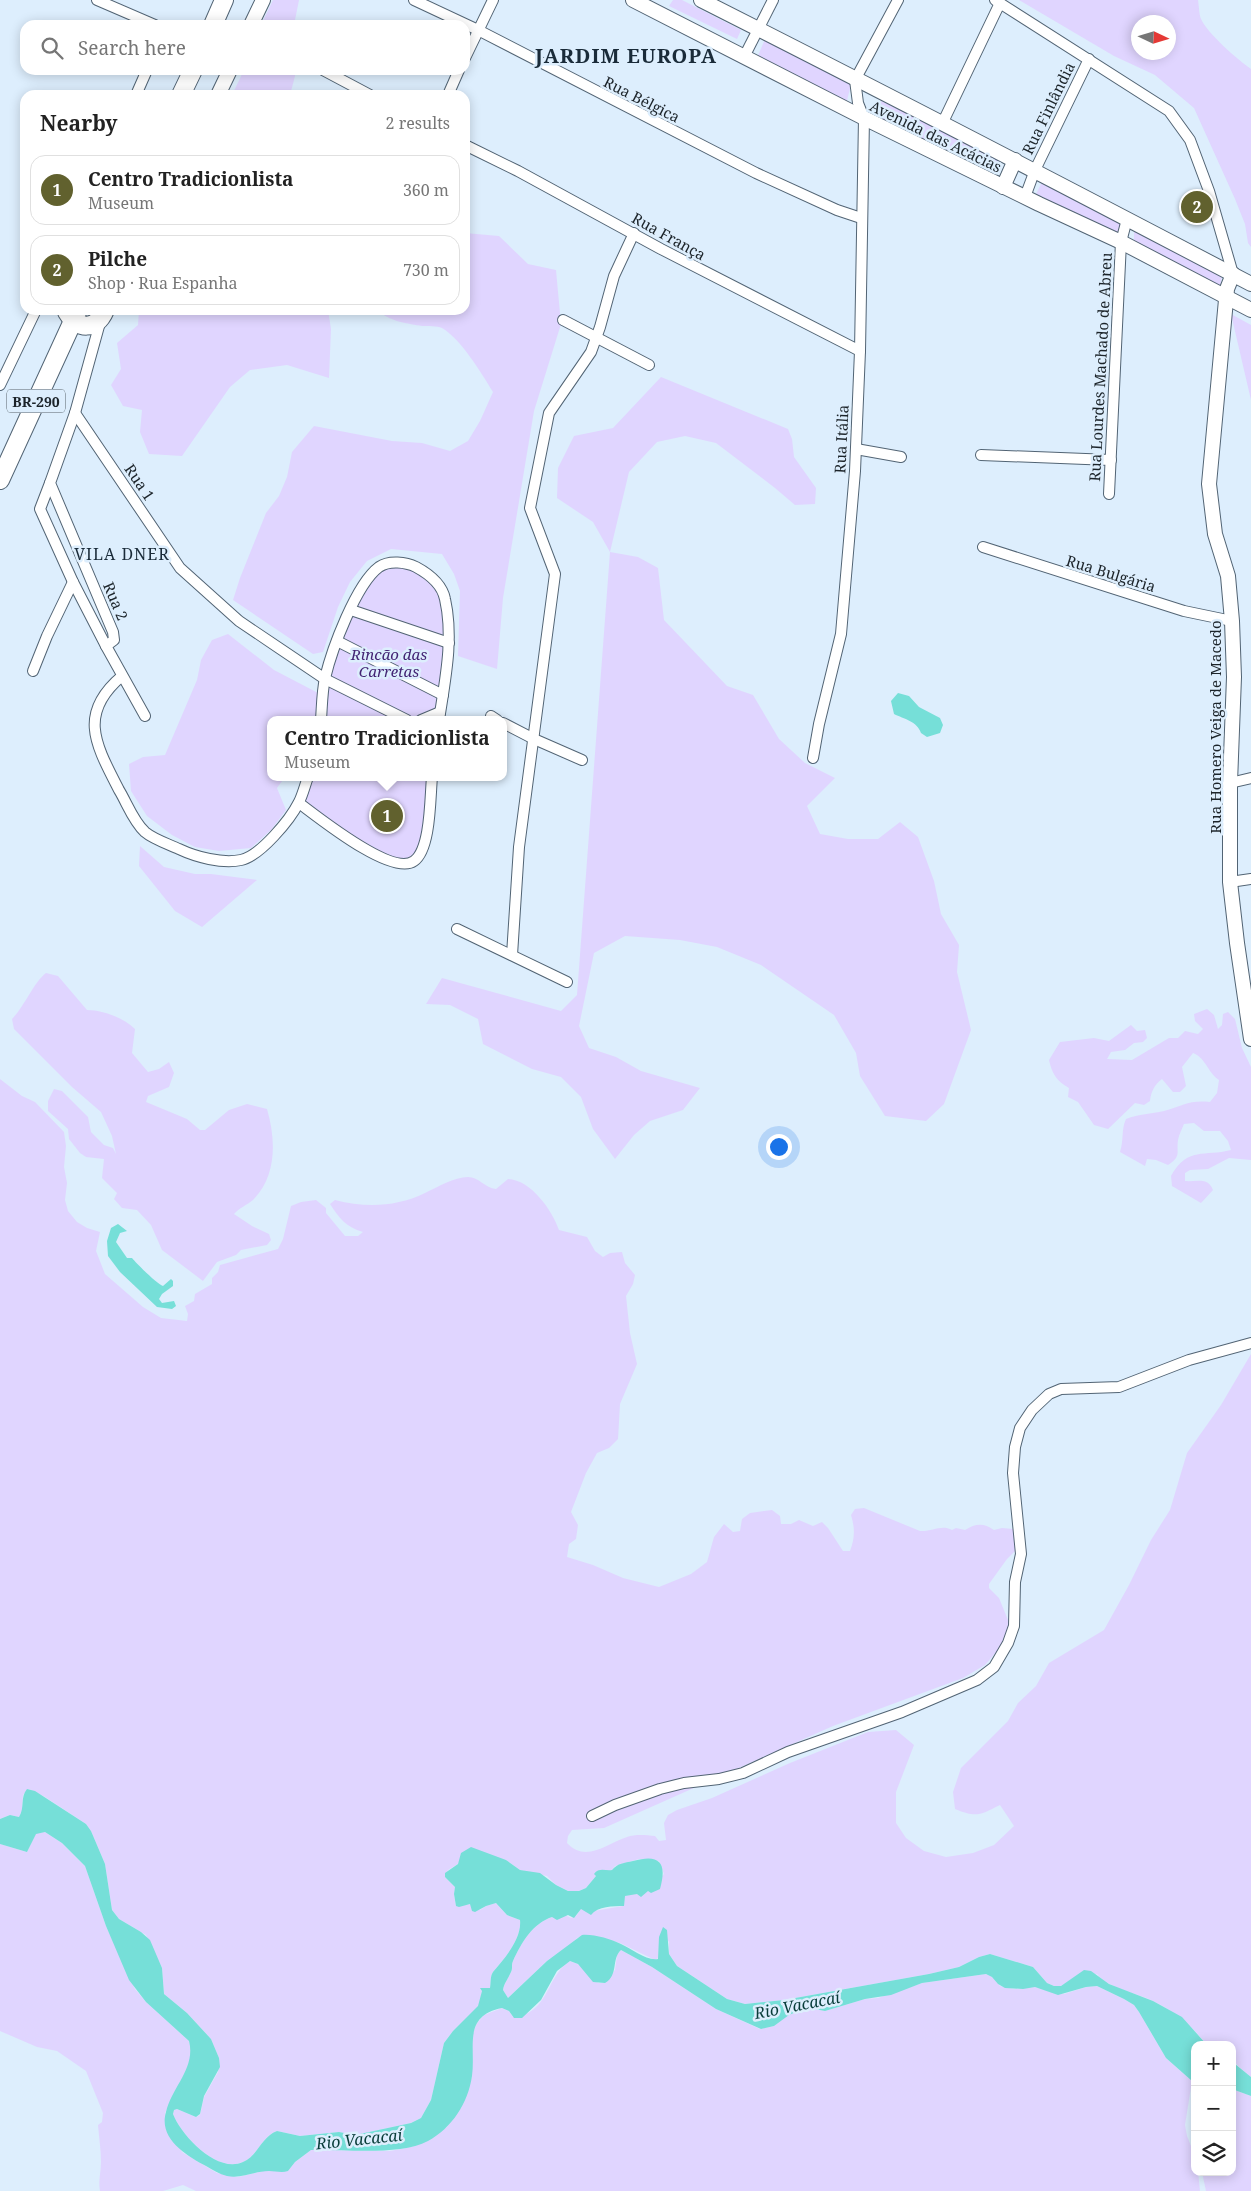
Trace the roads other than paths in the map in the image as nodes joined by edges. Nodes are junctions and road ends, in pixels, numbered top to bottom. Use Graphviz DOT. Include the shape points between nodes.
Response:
graph roads {
  1 [pos="97,0"];
  2 [pos="224,0"];
  3 [pos="263,0"];
  4 [pos="414,0"];
  5 [pos="493,0"];
  6 [pos="633,0"];
  7 [pos="701,0"];
  8 [pos="773,0"];
  9 [pos="898,0"];
  10 [pos="998,1"];
  11 [pos="654,5"];
  12 [pos="143,20"];
  13 [pos="215,20"];
  14 [pos="253,20"];
  15 [pos="457,20"];
  16 [pos="470,26"];
  17 [pos="758,29"];
  18 [pos="478,30"];
  19 [pos="470,47"];
  20 [pos="744,57"];
  21 [pos="1089,59"];
  22 [pos="146,75"];
  23 [pos="191,75"];
  24 [pos="228,75"];
  25 [pos="332,75"];
  26 [pos="457,75"];
  27 [pos="855,80"];
  28 [pos="138,90"];
  29 [pos="184,90"];
  30 [pos="220,90"];
  31 [pos="361,90"];
  32 [pos="450,90"];
  33 [pos="864,118"];
  34 [pos="942,124"];
  35 [pos="470,148"];
  36 [pos="1015,160"];
  37 [pos="1035,170"];
  38 [pos="1003,186"];
  39 [pos="1025,197"];
  40 [pos="861,218"];
  41 [pos="1127,219"];
  42 [pos="634,233"];
  43 [pos="1121,242"];
  44 [pos="1232,274"];
  45 [pos="1251,284"];
  46 [pos="1227,293"];
  47 [pos="1251,310"];
  48 [pos="34,315"];
  49 [pos="72,315"];
  50 [pos="73,315"];
  51 [pos="103,315"];
  52 [pos="105,315"];
  53 [pos="563,320"];
  54 [pos="597,337"];
  55 [pos="860,351"];
  56 [pos="649,365"];
  57 [pos="0,385"];
  58 [pos="75,413"];
  59 [pos="856,449"];
  60 [pos="981,455"];
  61 [pos="901,457"];
  62 [pos="1111,460"];
  63 [pos="0,480"];
  64 [pos="50,482"];
  65 [pos="1109,494"];
  66 [pos="983,547"];
  67 [pos="73,582"];
  68 [pos="351,610"];
  69 [pos="1232,621"];
  70 [pos="337,642"];
  71 [pos="449,643"];
  72 [pos="106,646"];
  73 [pos="33,671"];
  74 [pos="122,676"];
  75 [pos="325,679"];
  76 [pos="443,695"];
  77 [pos="145,716"];
  78 [pos="321,716"];
  79 [pos="392,716"];
  80 [pos="439,716"];
  81 [pos="507,725"];
  82 [pos="534,740"];
  83 [pos="813,758"];
  84 [pos="582,760"];
  85 [pos="1251,778"];
  86 [pos="307,781"];
  87 [pos="432,781"];
  88 [pos="1230,783"];
  89 [pos="299,803"];
  90 [pos="1251,879"];
  91 [pos="1230,882"];
  92 [pos="457,929"];
  93 [pos="512,955"];
  94 [pos="567,982"];
  95 [pos="1251,1039"];
  96 [pos="1251,1343"];
  97 [pos="592,1816"];
  1 -- 12 [label="street"];
  2 -- 13 [label="highway"];
  3 -- 14 [label="street"];
  4 -- 15 [label="street, Rua Bélgica"];
  5 -- 18 [label="street"];
  6 -- 11 [label="street, Avenida das Acácias"];
  7 -- 17 [label="street, Avenida das Acácias"];
  8 -- 17 [label="street"];
  9 -- 27 [label="street"];
  10 -- 21 [label="street"];
  10 -- 34 [label="street"];
  11 -- 20 [label="street, Avenida das Acácias"];
  16 -- 18 [label="street, Rua Bélgica"];
  17 -- 20 [label="street"];
  17 -- 27 [label="street, Avenida das Acácias"];
  18 -- 19 [label="street"];
  18 -- 40 [label="street, Rua Bélgica" via="756,173"];
  20 -- 33 [label="street, Avenida das Acácias"];
  21 -- 37 [label="street, Rua Finlândia"];
  21 -- 44 [label="street" via="1169,111 1190,140 1210,191"];
  22 -- 28 [label="street"];
  23 -- 29 [label="highway"];
  24 -- 30 [label="street"];
  25 -- 31 [label="street"];
  26 -- 32 [label="street"];
  27 -- 33 [label="street, Rua Itália"];
  27 -- 34 [label="street, Avenida das Acácias"];
  33 -- 38 [label="street, Avenida das Acácias"];
  33 -- 40 [label="street, Rua Itália"];
  34 -- 36 [label="street, Avenida das Acácias"];
  35 -- 42 [label="street, Rua França"];
  36 -- 37 [label="street, Avenida das Acácias"];
  36 -- 38 [label="street"];
  37 -- 39 [label="street, Rua Finlândia"];
  37 -- 41 [label="street, Avenida das Acácias"];
  38 -- 39 [label="street, Avenida das Acácias"];
  39 -- 43 [label="street, Avenida das Acácias"];
  40 -- 55 [label="street, Rua Itália"];
  41 -- 43 [label="street, Rua Lourdes Machado de Abreu"];
  41 -- 44 [label="street, Avenida das Acácias"];
  42 -- 54 [label="street" via="614,276"];
  42 -- 55 [label="street, Rua França"];
  43 -- 46 [label="street, Avenida das Acácias"];
  43 -- 62 [label="street, Rua Lourdes Machado de Abreu"];
  44 -- 45 [label="street, Avenida das Acácias"];
  44 -- 46 [label="street, Rua Homero Veiga de Macedo"];
  46 -- 47 [label="street, Avenida das Acácias"];
  46 -- 69 [label="street, Rua Homero Veiga de Macedo" via="1209,484 1214,534 1228,576"];
  48 -- 57 [label="street"];
  49 -- 63 [label="highway, BR-290"];
  50 -- 51 [label="highway" via="80,326 95,324"];
  52 -- 58 [label="street, Rua 2"];
  53 -- 54 [label="street"];
  54 -- 56 [label="street"];
  54 -- 82 [label="street" via="580,370 548,413 530,508 555,574"];
  55 -- 59 [label="street, Rua Itália"];
  58 -- 64 [label="street, Rua 2"];
  58 -- 75 [label="street, Rua 1" via="180,568 239,621"];
  59 -- 61 [label="street"];
  59 -- 83 [label="street, Rua Itália" via="841,634"];
  60 -- 62 [label="street"];
  62 -- 65 [label="street, Rua Lourdes Machado de Abreu"];
  64 -- 67 [label="street, Rua 2" via="40,509"];
  64 -- 72 [label="street, Rua 2" via="113,632 114,640"];
  66 -- 69 [label="street, Rua Bulgária" via="1184,611"];
  67 -- 72 [label="street, Rua 2"];
  67 -- 73 [label="street"];
  68 -- 70 [label="street"];
  68 -- 71 [label="street"];
  68 -- 71 [label="street" via="359,590 380,566 395,562 413,565 432,576 445,597"];
  69 -- 88 [label="street, Rua Homero Veiga de Macedo" via="1234,677"];
  70 -- 75 [label="street"];
  70 -- 76 [label="street"];
  71 -- 76 [label="street"];
  72 -- 74 [label="street, Rua 2"];
  74 -- 77 [label="street, Rua 2"];
  74 -- 89 [label="street" via="100,699 94,735 133,815 145,832 186,852 226,862 243,860 278,832"];
  75 -- 78 [label="street"];
  75 -- 79 [label="street, Rua 1"];
  76 -- 80 [label="street"];
  81 -- 82 [label="street"];
  82 -- 84 [label="street"];
  82 -- 93 [label="street" via="519,847"];
  85 -- 88 [label="street"];
  86 -- 89 [label="street"];
  87 -- 89 [label="street" via="422,849 414,861 403,865 386,860 355,842"];
  88 -- 91 [label="street, Rua Homero Veiga de Macedo"];
  90 -- 91 [label="street"];
  91 -- 95 [label="street, Rua Homero Veiga de Macedo"];
  92 -- 93 [label="street"];
  93 -- 94 [label="street"];
  96 -- 97 [label="street" via="1189,1360 1119,1387 1061,1389 1049,1394 1032,1410 1020,1428 1015,1447 1013,1473 1021,1554 1015,1582 1014,1626 994,1667 977,1680 902,1712 788,1752 743,1773 684,1783 615,1805"];
}
